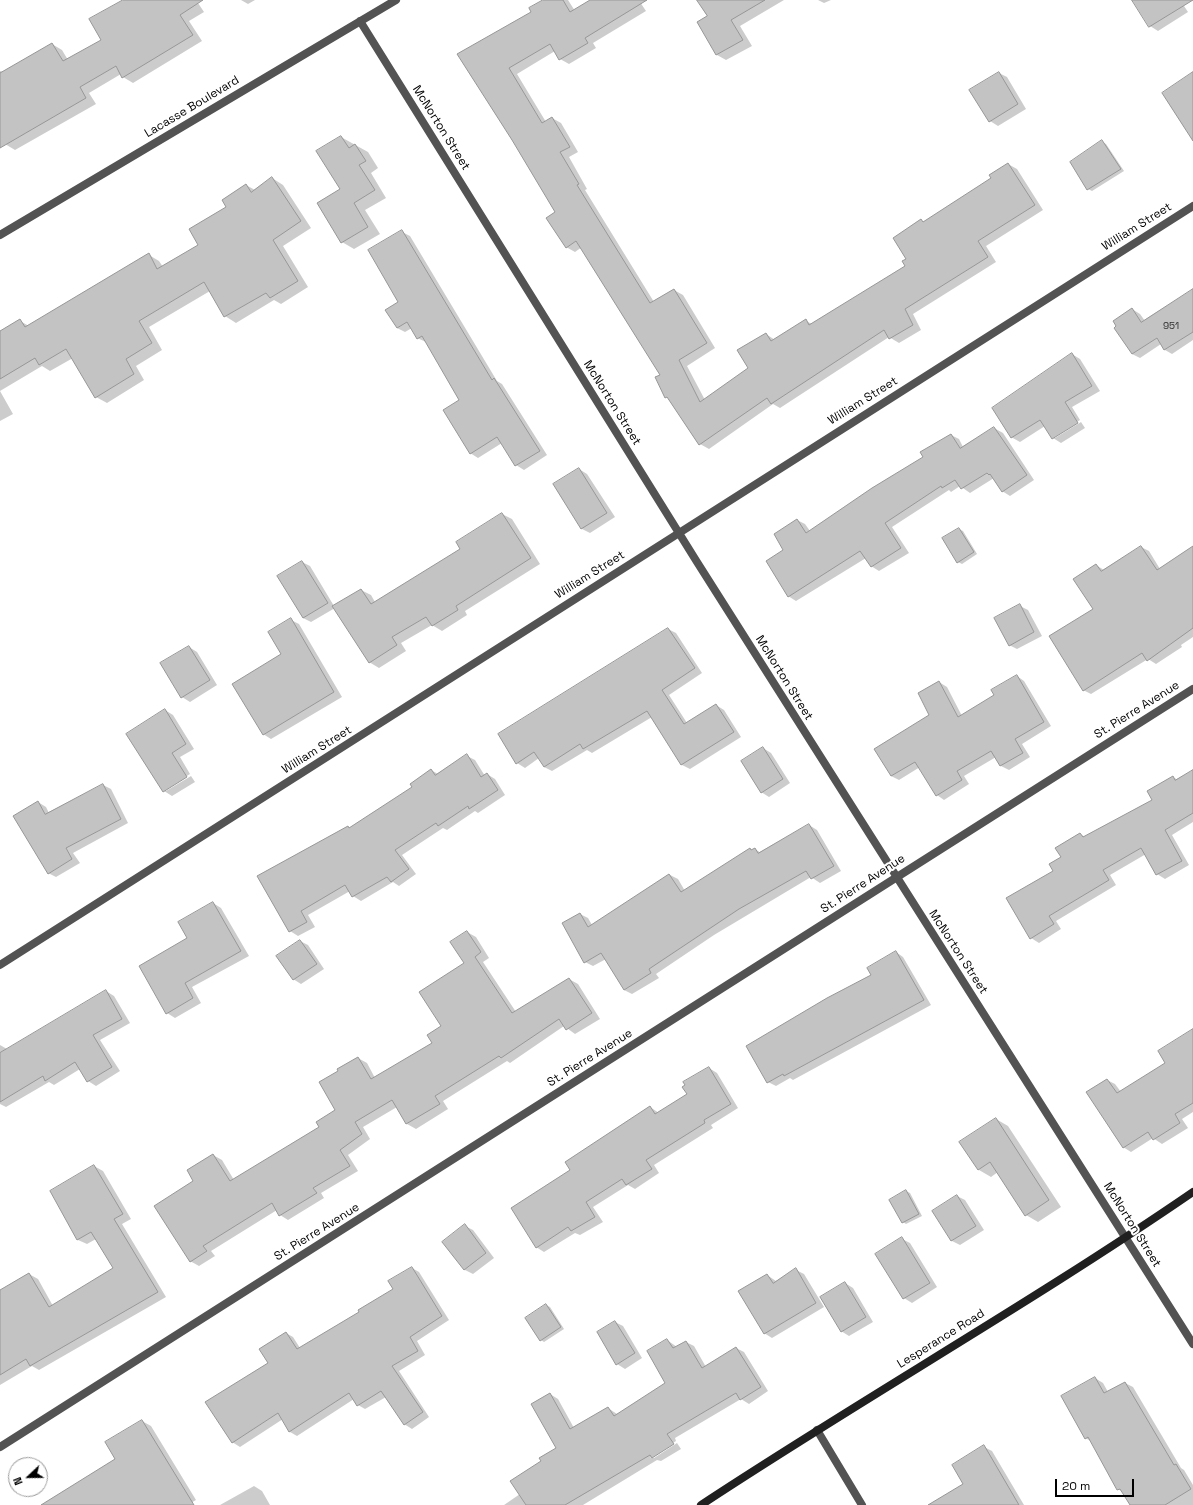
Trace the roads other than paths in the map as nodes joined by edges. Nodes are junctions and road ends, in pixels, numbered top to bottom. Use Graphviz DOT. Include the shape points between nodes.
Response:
graph roads {
  1 [pos="396,0"];
  2 [pos="360,21"];
  3 [pos="1193,206"];
  4 [pos="0,235"];
  5 [pos="679,533"];
  6 [pos="1193,689"];
  7 [pos="896,877"];
  8 [pos="0,965"];
  9 [pos="1193,1192"];
  10 [pos="1126,1238"];
  11 [pos="1193,1344"];
  12 [pos="817,1430"];
  13 [pos="0,1447"];
  14 [pos="701,1505"];
  15 [pos="862,1505"];
  1 -- 2 [label="street, Lacasse Boulevard"];
  2 -- 4 [label="street, Lacasse Boulevard"];
  2 -- 5 [label="street, McNorton Street"];
  3 -- 5 [label="street, William Street"];
  5 -- 7 [label="street, McNorton Street"];
  5 -- 8 [label="street, William Street"];
  6 -- 7 [label="street, St. Pierre Avenue"];
  7 -- 10 [label="street, McNorton Street"];
  7 -- 13 [label="street, St. Pierre Avenue"];
  9 -- 10 [label="main road, Lesperance Road"];
  10 -- 11 [label="street, McNorton Street"];
  10 -- 12 [label="main road, Lesperance Road"];
  12 -- 14 [label="main road, Lesperance Road"];
  12 -- 15 [label="street"];
}
